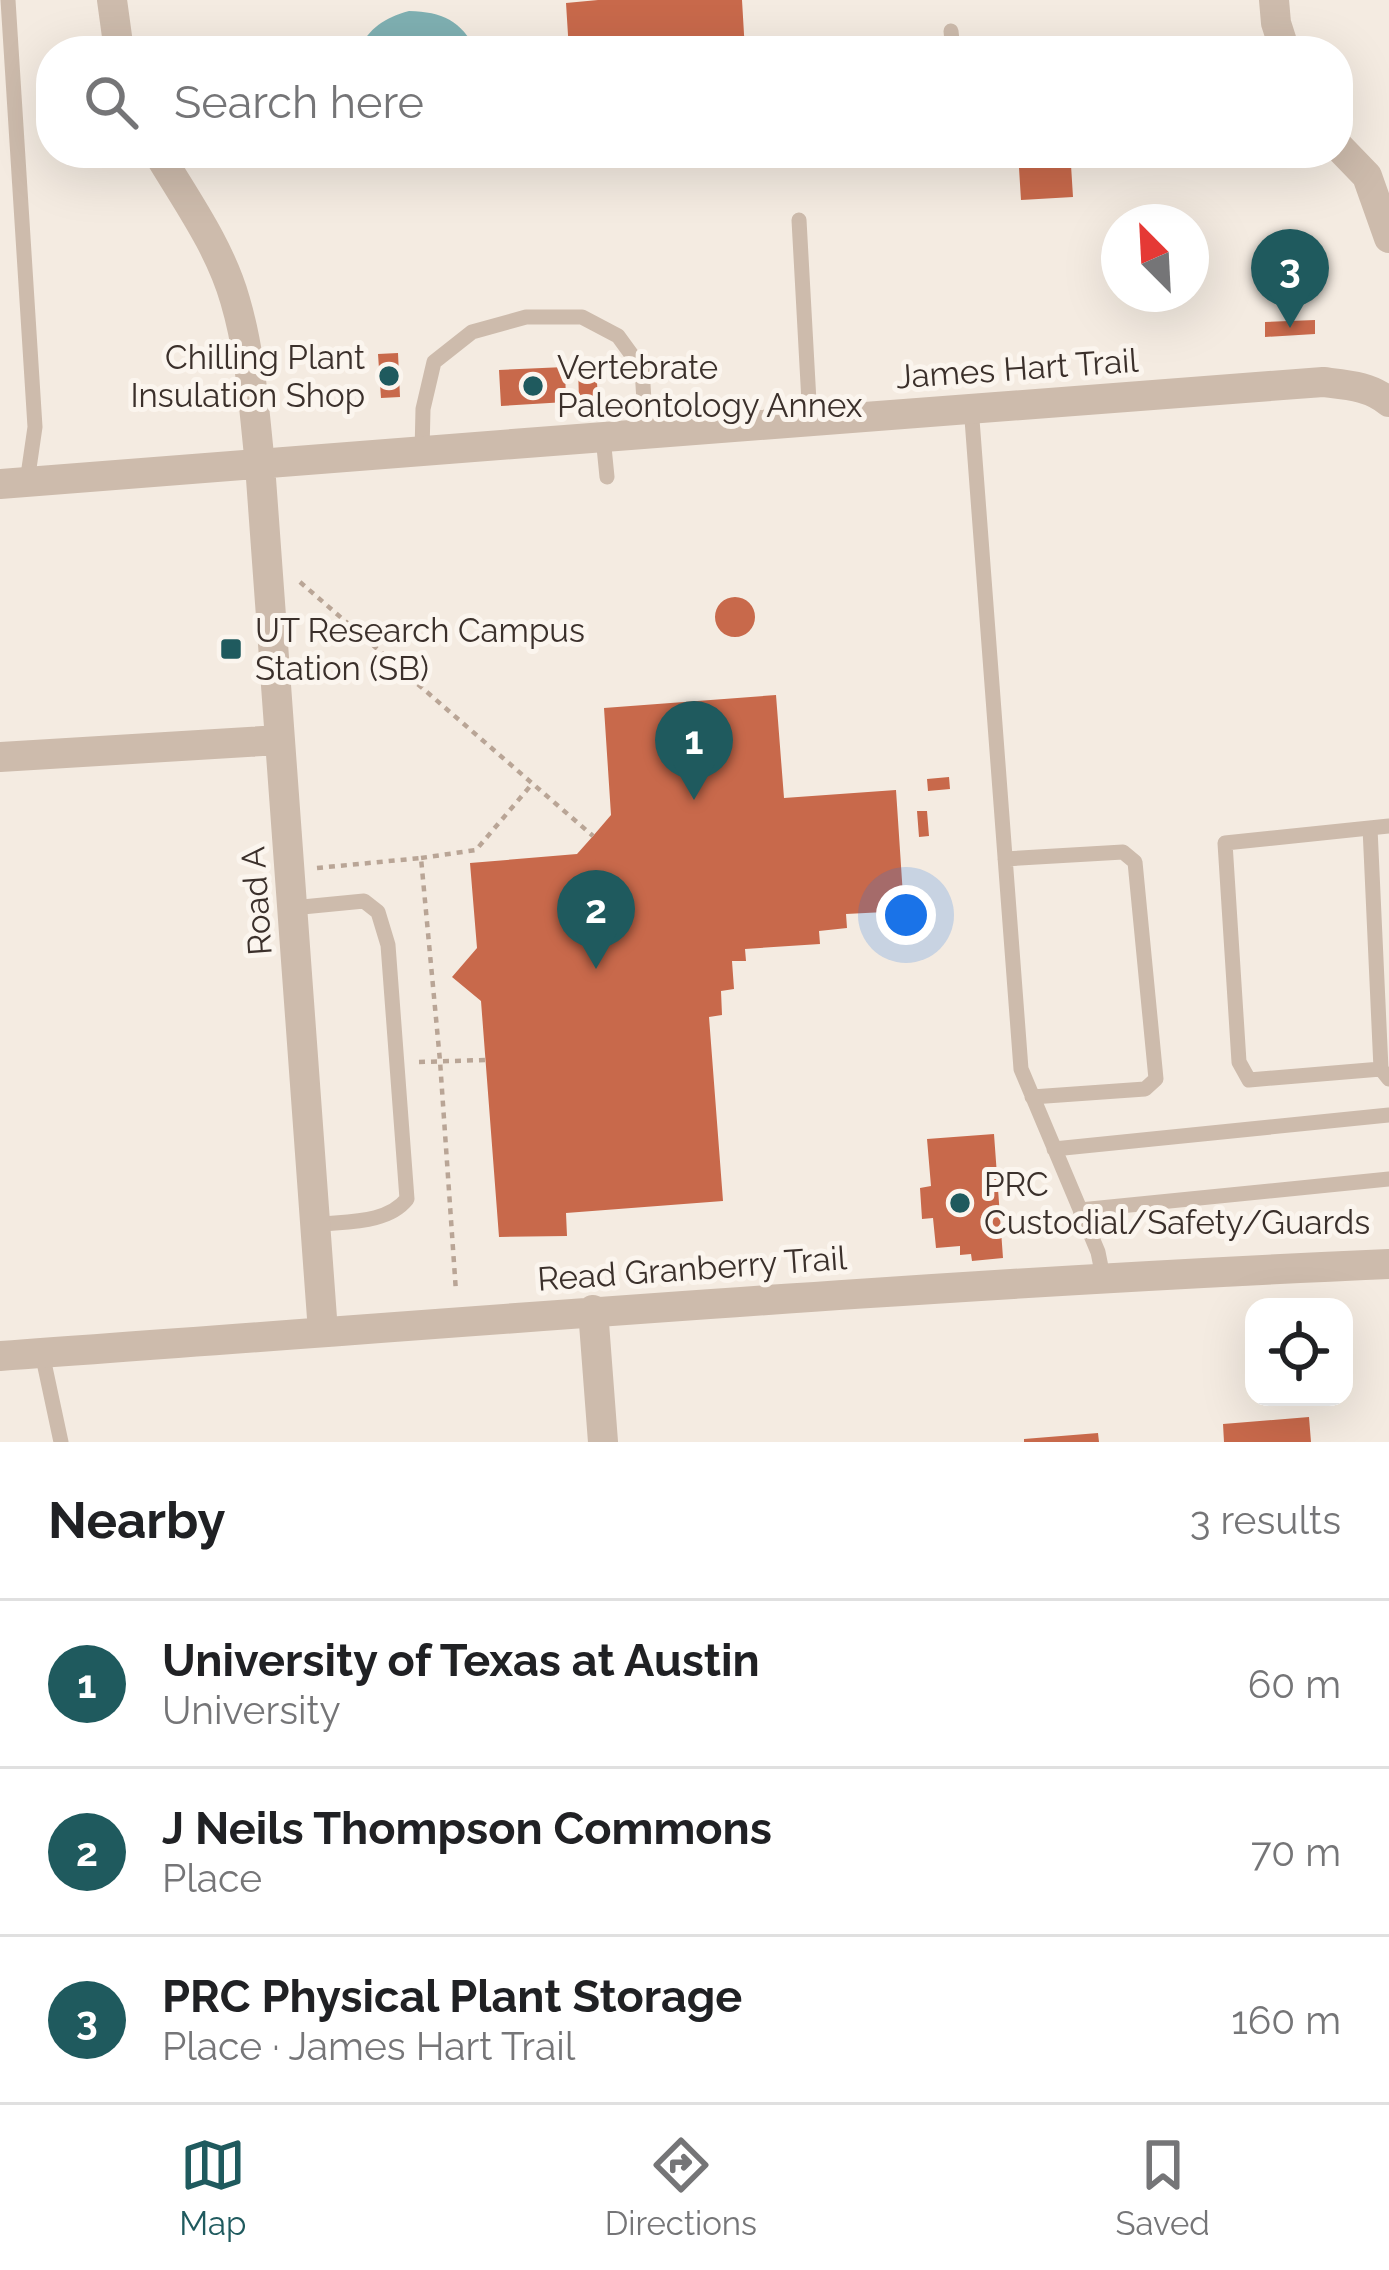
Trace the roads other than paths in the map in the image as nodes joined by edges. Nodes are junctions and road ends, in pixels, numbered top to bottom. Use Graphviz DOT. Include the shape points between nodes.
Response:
graph roads {
  1 [pos="8,0"];
  2 [pos="112,0"];
  3 [pos="1274,0"];
  4 [pos="951,31"];
  5 [pos="117,36"];
  6 [pos="952,36"];
  7 [pos="1280,36"];
  8 [pos="1353,162"];
  9 [pos="167,168"];
  10 [pos="799,220"];
  11 [pos="1389,238"];
  12 [pos="1389,402"];
  13 [pos="971,406"];
  14 [pos="810,420"];
  15 [pos="646,433"];
  16 [pos="603,437"];
  17 [pos="422,453"];
  18 [pos="260,465"];
  19 [pos="607,477"];
  20 [pos="13,483"];
  21 [pos="280,740"];
  22 [pos="0,758"];
  23 [pos="1389,826"];
  24 [pos="1370,828"];
  25 [pos="1005,859"];
  26 [pos="292,908"];
  27 [pos="1385,1074"];
  28 [pos="1032,1096"];
  29 [pos="1389,1115"];
  30 [pos="1054,1149"];
  31 [pos="1389,1179"];
  32 [pos="1080,1210"];
  33 [pos="315,1225"];
  34 [pos="1389,1264"];
  35 [pos="1103,1276"];
  36 [pos="593,1310"];
  37 [pos="323,1332"];
  38 [pos="42,1353"];
  39 [pos="0,1356"];
  40 [pos="61,1442"];
  41 [pos="603,1442"];
  1 -- 20 [label="lane" via="35,427"];
  2 -- 5 [label="street"];
  3 -- 7 [label="street"];
  4 -- 6 [label="lane"];
  8 -- 11 [label="street" via="1367,176"];
  9 -- 18 [label="street, Road A" via="235,298"];
  10 -- 14 [label="lane"];
  12 -- 13 [label="street, James Hart Trail" via="1362,386 1324,382"];
  13 -- 14 [label="street, James Hart Trail"];
  13 -- 25 [label="lane"];
  14 -- 15 [label="street, James Hart Trail"];
  15 -- 16 [label="street, James Hart Trail"];
  15 -- 17 [label="lane" via="642,370 618,337 582,316 526,317 472,332 434,362"];
  16 -- 17 [label="street, James Hart Trail"];
  16 -- 19 [label="lane"];
  17 -- 18 [label="street, James Hart Trail"];
  18 -- 20 [label="street, James Hart Trail"];
  18 -- 21 [label="street, Road A"];
  21 -- 22 [label="street"];
  21 -- 26 [label="street, Road A"];
  23 -- 24 [label="lane"];
  24 -- 27 [label="lane"];
  24 -- 27 [label="lane" via="1225,843 1239,1062 1250,1080"];
  25 -- 28 [label="lane" via="1021,1069"];
  25 -- 28 [label="lane" via="1123,852 1135,862 1156,1079 1145,1089"];
  26 -- 33 [label="street, Road A"];
  26 -- 33 [label="lane" via="364,901 378,912 388,945 407,1199 398,1211"];
  28 -- 30 [label="lane"];
  29 -- 30 [label="lane"];
  30 -- 32 [label="lane"];
  31 -- 32 [label="lane"];
  32 -- 35 [label="lane"];
  33 -- 37 [label="street, Road A"];
  34 -- 35 [label="street, Read Granberry Trail"];
  35 -- 36 [label="street, Read Granberry Trail"];
  36 -- 37 [label="street, Read Granberry Trail"];
  36 -- 41 [label="street"];
  37 -- 38 [label="street, Read Granberry Trail"];
  38 -- 39 [label="street, Read Granberry Trail"];
  38 -- 40 [label="lane"];
}
